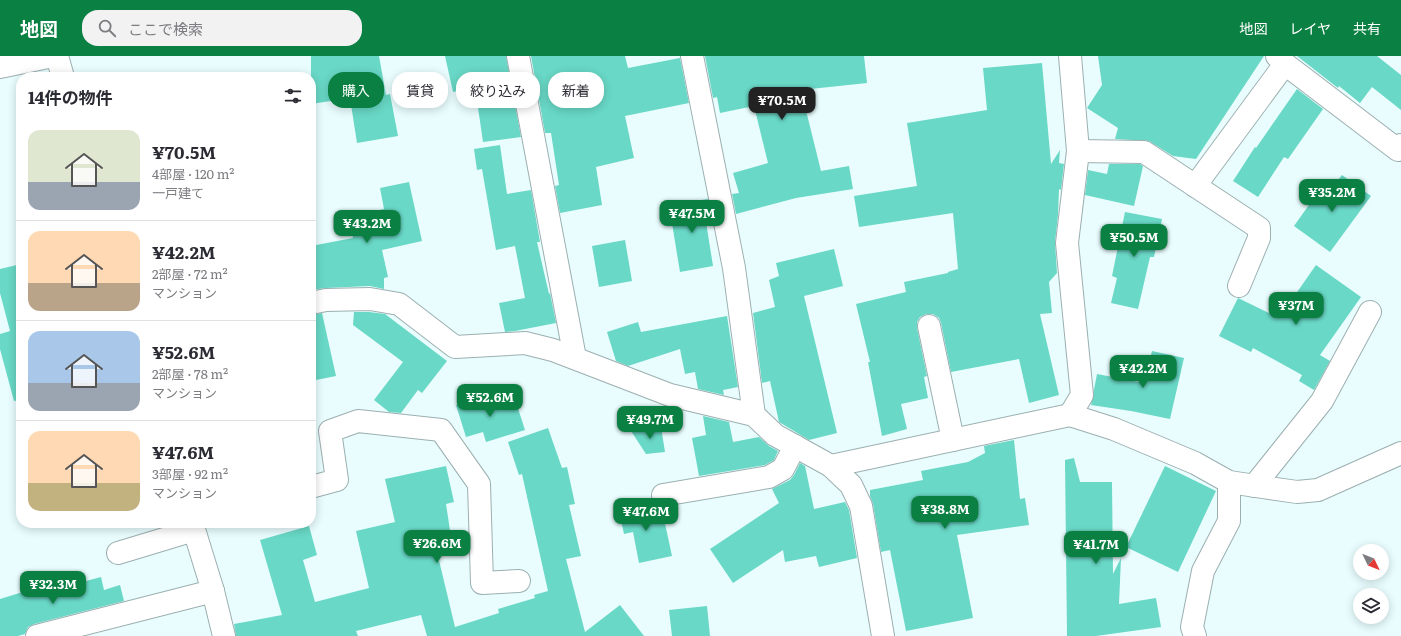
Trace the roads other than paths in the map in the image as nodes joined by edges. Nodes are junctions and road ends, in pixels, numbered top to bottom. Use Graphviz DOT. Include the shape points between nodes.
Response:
graph roads {
  1 [pos="53,56"];
  2 [pos="57,56"];
  3 [pos="518,56"];
  4 [pos="692,56"];
  5 [pos="1070,56"];
  6 [pos="1281,60"];
  7 [pos="0,67"];
  8 [pos="62,72"];
  9 [pos="1401,145"];
  10 [pos="1078,151"];
  11 [pos="1195,186"];
  12 [pos="1239,286"];
  13 [pos="316,301"];
  14 [pos="1370,312"];
  15 [pos="929,326"];
  16 [pos="575,358"];
  17 [pos="754,415"];
  18 [pos="1070,415"];
  19 [pos="953,440"];
  20 [pos="795,446"];
  21 [pos="1401,453"];
  22 [pos="831,466"];
  23 [pos="1229,482"];
  24 [pos="316,486"];
  25 [pos="1254,486"];
  26 [pos="663,495"];
  27 [pos="190,528"];
  28 [pos="193,528"];
  29 [pos="118,553"];
  30 [pos="519,580"];
  31 [pos="213,591"];
  32 [pos="37,636"];
  33 [pos="224,636"];
  34 [pos="883,636"];
  35 [pos="1195,636"];
  1 -- 7 [label="street"];
  2 -- 8 [label="street"];
  3 -- 16 [label="street"];
  4 -- 17 [label="street" via="734,268"];
  5 -- 10 [label="street"];
  6 -- 9 [label="street" via="1398,150"];
  6 -- 11 [label="street"];
  10 -- 11 [label="street" via="1144,152"];
  10 -- 18 [label="street" via="1068,243 1082,394"];
  11 -- 12 [label="street" via="1259,228 1259,238"];
  13 -- 16 [label="street" via="370,299 399,304 454,347 525,343"];
  14 -- 25 [label="street" via="1322,401"];
  15 -- 19 [label="street"];
  16 -- 17 [label="street" via="670,395"];
  17 -- 20 [label="street" via="775,435"];
  18 -- 19 [label="street"];
  18 -- 23 [label="street" via="1114,429 1195,463"];
  19 -- 22 [label="street"];
  20 -- 22 [label="street"];
  20 -- 26 [label="street" via="783,469 769,477"];
  21 -- 25 [label="street" via="1318,490 1297,492"];
  22 -- 34 [label="street" via="851,485 861,506"];
  23 -- 25 [label="street"];
  23 -- 35 [label="street" via="1229,520 1203,571 1192,627"];
  24 -- 30 [label="street" via="337,480 330,431 358,422 441,430 479,484 482,583"];
  27 -- 29 [label="street"];
  28 -- 31 [label="street"];
  31 -- 32 [label="street"];
  31 -- 33 [label="street"];
}
